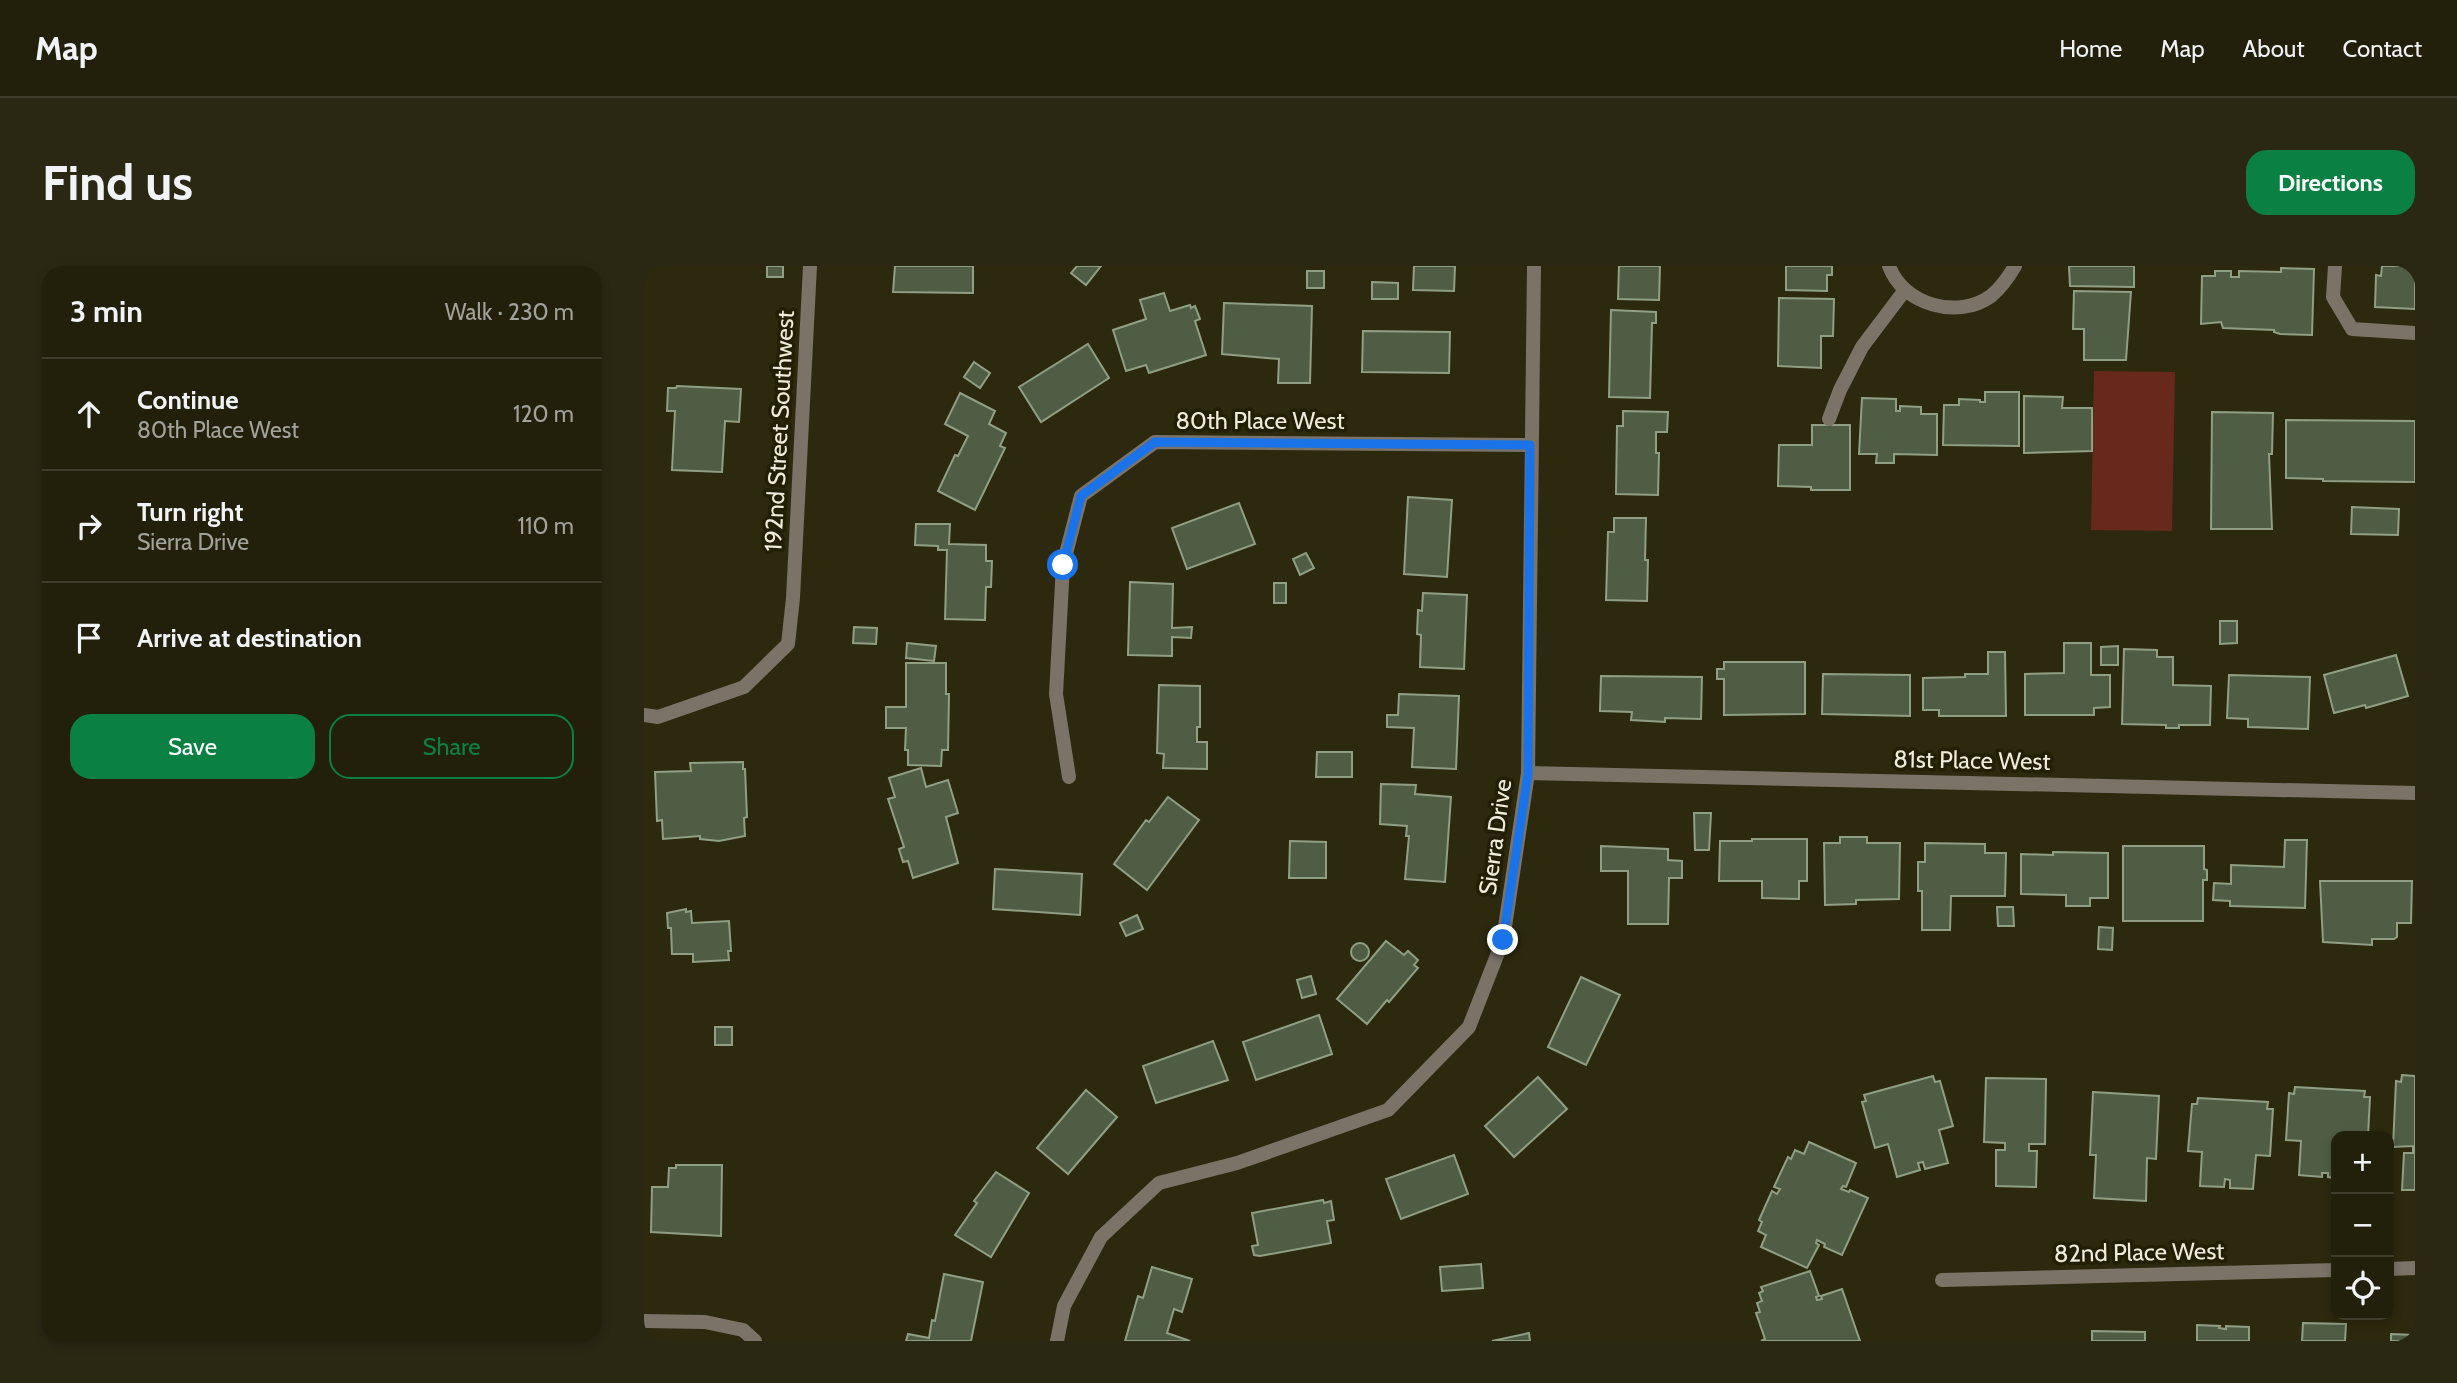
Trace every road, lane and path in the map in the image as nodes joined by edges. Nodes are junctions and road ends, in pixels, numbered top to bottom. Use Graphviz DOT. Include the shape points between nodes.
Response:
graph roads {
  1 [pos="810,266"];
  2 [pos="1534,266"];
  3 [pos="1889,266"];
  4 [pos="2015,266"];
  5 [pos="2335,266"];
  6 [pos="1905,290"];
  7 [pos="2415,333"];
  8 [pos="1829,419"];
  9 [pos="1530,445"];
  10 [pos="644,715"];
  11 [pos="1528,774"];
  12 [pos="1069,777"];
  13 [pos="2415,793"];
  14 [pos="2415,1268"];
  15 [pos="2394,1269"];
  16 [pos="2331,1270"];
  17 [pos="1942,1280"];
  18 [pos="644,1321"];
  19 [pos="755,1341"];
  20 [pos="1057,1341"];
  1 -- 10 [label="street, 192nd Street Southwest" via="788,644 744,687 658,717"];
  2 -- 9 [label="street, Sierra Drive"];
  3 -- 6 [label="street"];
  4 -- 6 [label="street" via="2006,283 1989,298 1968,307 1945,308"];
  5 -- 7 [label="street" via="2333,297 2351,329"];
  6 -- 8 [label="street" via="1862,347"];
  9 -- 11 [label="street, Sierra Drive"];
  9 -- 12 [label="street, 80th Place West" via="1155,442 1081,496 1063,565 1056,694"];
  11 -- 13 [label="street, 81st Place West"];
  11 -- 20 [label="street, Sierra Drive" via="1503,940 1469,1027 1388,1110 1237,1163 1159,1184 1101,1237 1064,1306"];
  14 -- 15 [label="street"];
  16 -- 17 [label="street, 82nd Place West"];
  18 -- 19 [label="street" via="705,1322 743,1330"];
}
